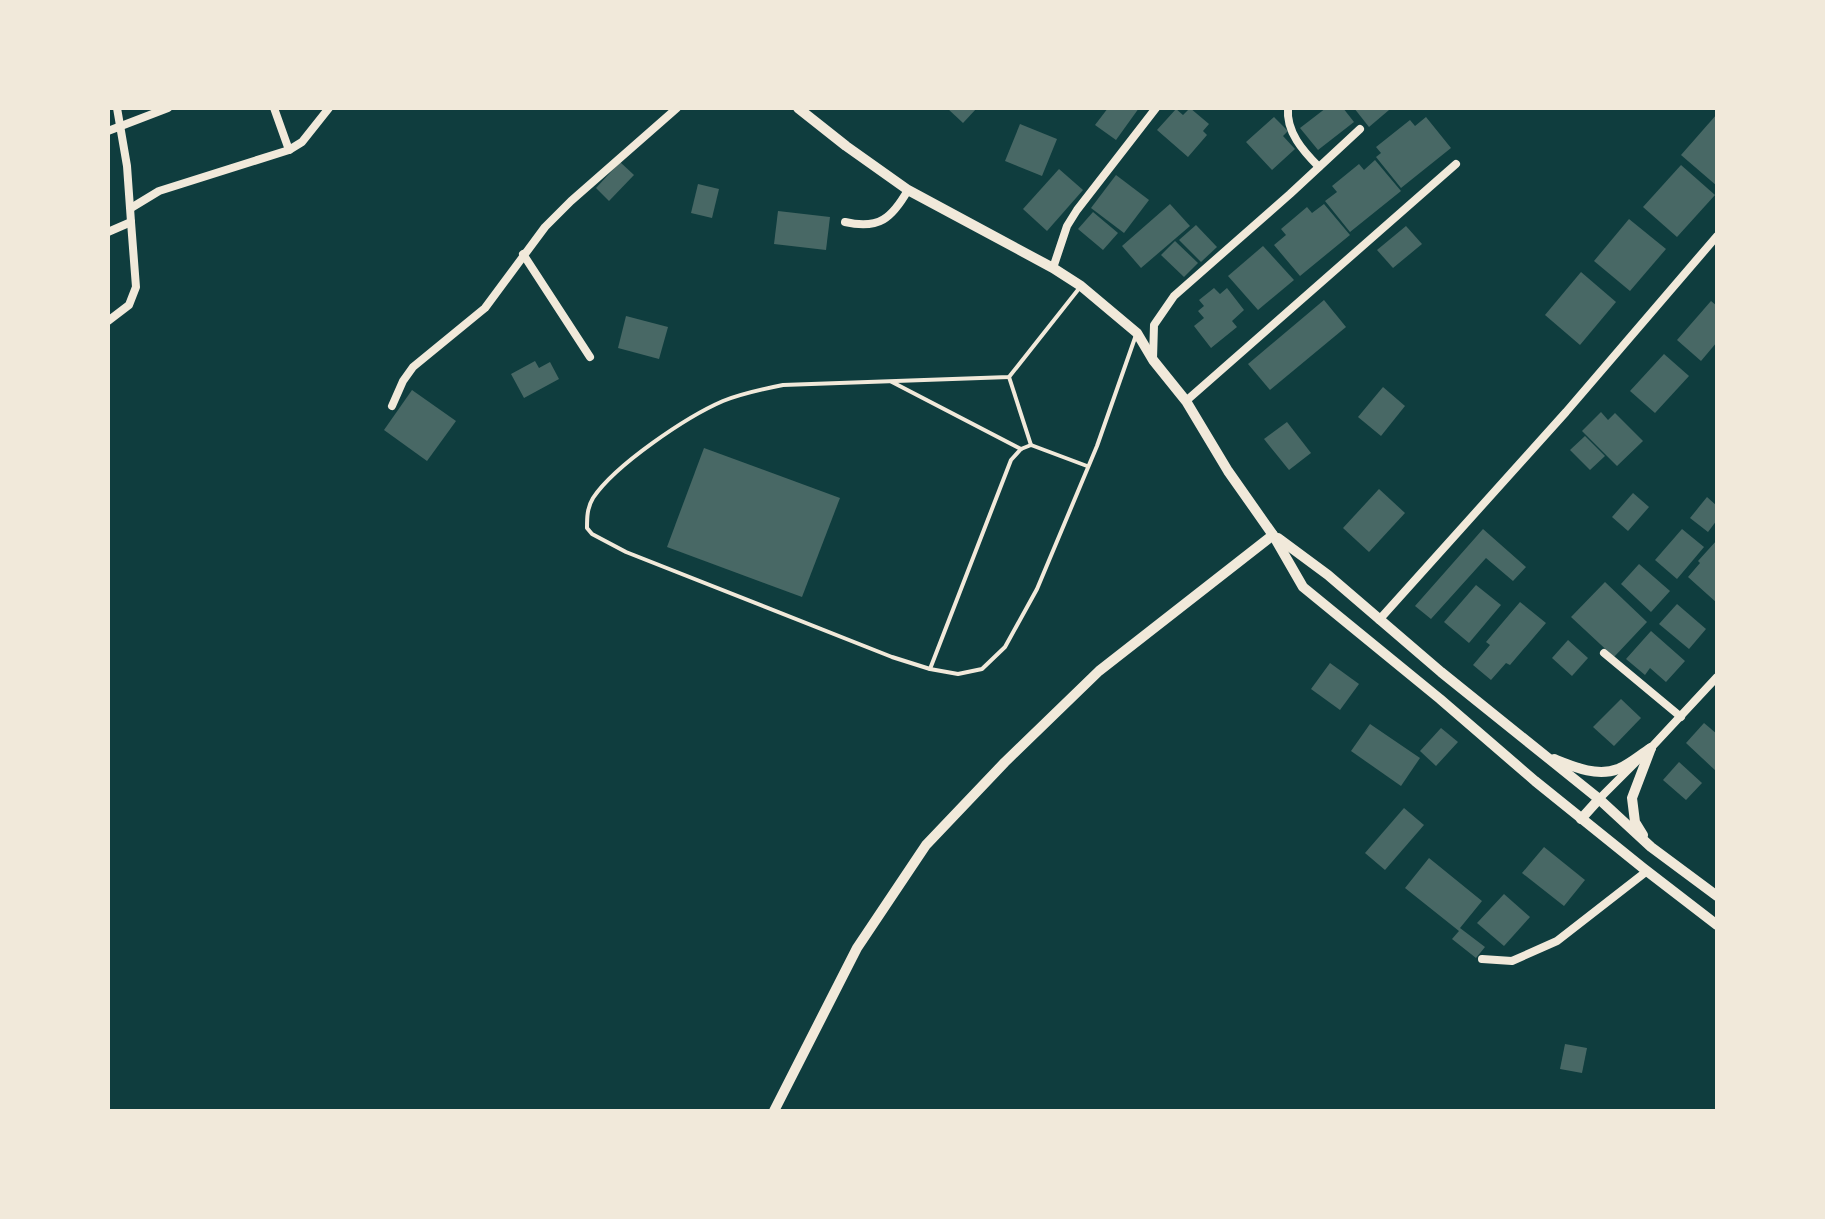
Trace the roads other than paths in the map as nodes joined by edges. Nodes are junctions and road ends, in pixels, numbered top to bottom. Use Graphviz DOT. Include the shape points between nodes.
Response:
graph roads {
  1 [pos="117,108"];
  2 [pos="168,108"];
  3 [pos="274,108"];
  4 [pos="329,108"];
  5 [pos="677,108"];
  6 [pos="798,108"];
  7 [pos="1156,108"];
  8 [pos="1288,108"];
  9 [pos="120,126"];
  10 [pos="1360,129"];
  11 [pos="108,131"];
  12 [pos="289,150"];
  13 [pos="1456,164"];
  14 [pos="1319,167"];
  15 [pos="908,190"];
  16 [pos="131,208"];
  17 [pos="131,222"];
  18 [pos="845,222"];
  19 [pos="108,232"];
  20 [pos="1717,236"];
  21 [pos="523,254"];
  22 [pos="1053,268"];
  23 [pos="1081,286"];
  24 [pos="108,321"];
  25 [pos="1137,333"];
  26 [pos="590,357"];
  27 [pos="1153,360"];
  28 [pos="1009,377"];
  29 [pos="891,382"];
  30 [pos="1186,401"];
  31 [pos="392,406"];
  32 [pos="1031,445"];
  33 [pos="1021,449"];
  34 [pos="1087,466"];
  35 [pos="1273,535"];
  36 [pos="1379,620"];
  37 [pos="1604,653"];
  38 [pos="930,669"];
  39 [pos="1717,677"];
  40 [pos="1681,717"];
  41 [pos="1651,748"];
  42 [pos="1545,756"];
  43 [pos="1599,799"];
  44 [pos="1581,819"];
  45 [pos="1651,847"];
  46 [pos="1647,871"];
  47 [pos="1717,896"];
  48 [pos="1717,925"];
  49 [pos="1482,959"];
  50 [pos="774,1111"];
  1 -- 9 [label="street"];
  2 -- 9 [label="street"];
  3 -- 12 [label="street"];
  4 -- 12 [label="street"];
  5 -- 21 [label="street" via="571,201"];
  6 -- 15 [label="street"];
  7 -- 22 [label="street" via="1077,210"];
  8 -- 14 [label="street" via="1291,132"];
  9 -- 11 [label="street"];
  9 -- 16 [label="street"];
  10 -- 14 [label="street"];
  12 -- 16 [label="street" via="159,191"];
  13 -- 30 [label="street"];
  14 -- 27 [label="street" via="1174,296 1154,325"];
  15 -- 18 [label="street" via="896,211 876,223"];
  15 -- 22 [label="street"];
  16 -- 17 [label="street"];
  17 -- 19 [label="street"];
  17 -- 24 [label="street" via="136,287 129,305"];
  20 -- 36 [label="street"];
  21 -- 26 [label="street"];
  21 -- 31 [label="street" via="485,308 413,367"];
  22 -- 23 [label="street"];
  23 -- 25 [label="street"];
  23 -- 28 [label="lane"];
  25 -- 27 [label="street"];
  25 -- 34 [label="lane"];
  27 -- 30 [label="street"];
  28 -- 29 [label="lane"];
  28 -- 32 [label="lane"];
  29 -- 33 [label="lane"];
  29 -- 38 [label="lane" via="783,385 721,402 672,429 604,485 592,499 587,528 626,552"];
  30 -- 35 [label="street"];
  32 -- 33 [label="lane"];
  32 -- 34 [label="lane"];
  33 -- 38 [label="lane" via="1011,460"];
  34 -- 38 [label="lane" via="1037,589 1005,647 982,669 958,674"];
  35 -- 36 [label="street"];
  35 -- 44 [label="street" via="1303,587"];
  35 -- 50 [label="street" via="1099,671 926,845 857,948"];
  36 -- 42 [label="street"];
  37 -- 40 [label="street"];
  39 -- 40 [label="street"];
  40 -- 41 [label="street"];
  41 -- 42 [label="street" via="1607,771 1586,771"];
  41 -- 43 [label="street"];
  41 -- 45 [label="street" via="1632,798 1635,822"];
  42 -- 43 [label="street"];
  43 -- 44 [label="street"];
  43 -- 45 [label="street"];
  44 -- 46 [label="street"];
  45 -- 47 [label="street"];
  46 -- 48 [label="street"];
  46 -- 49 [label="street" via="1557,941 1512,961"];
}
